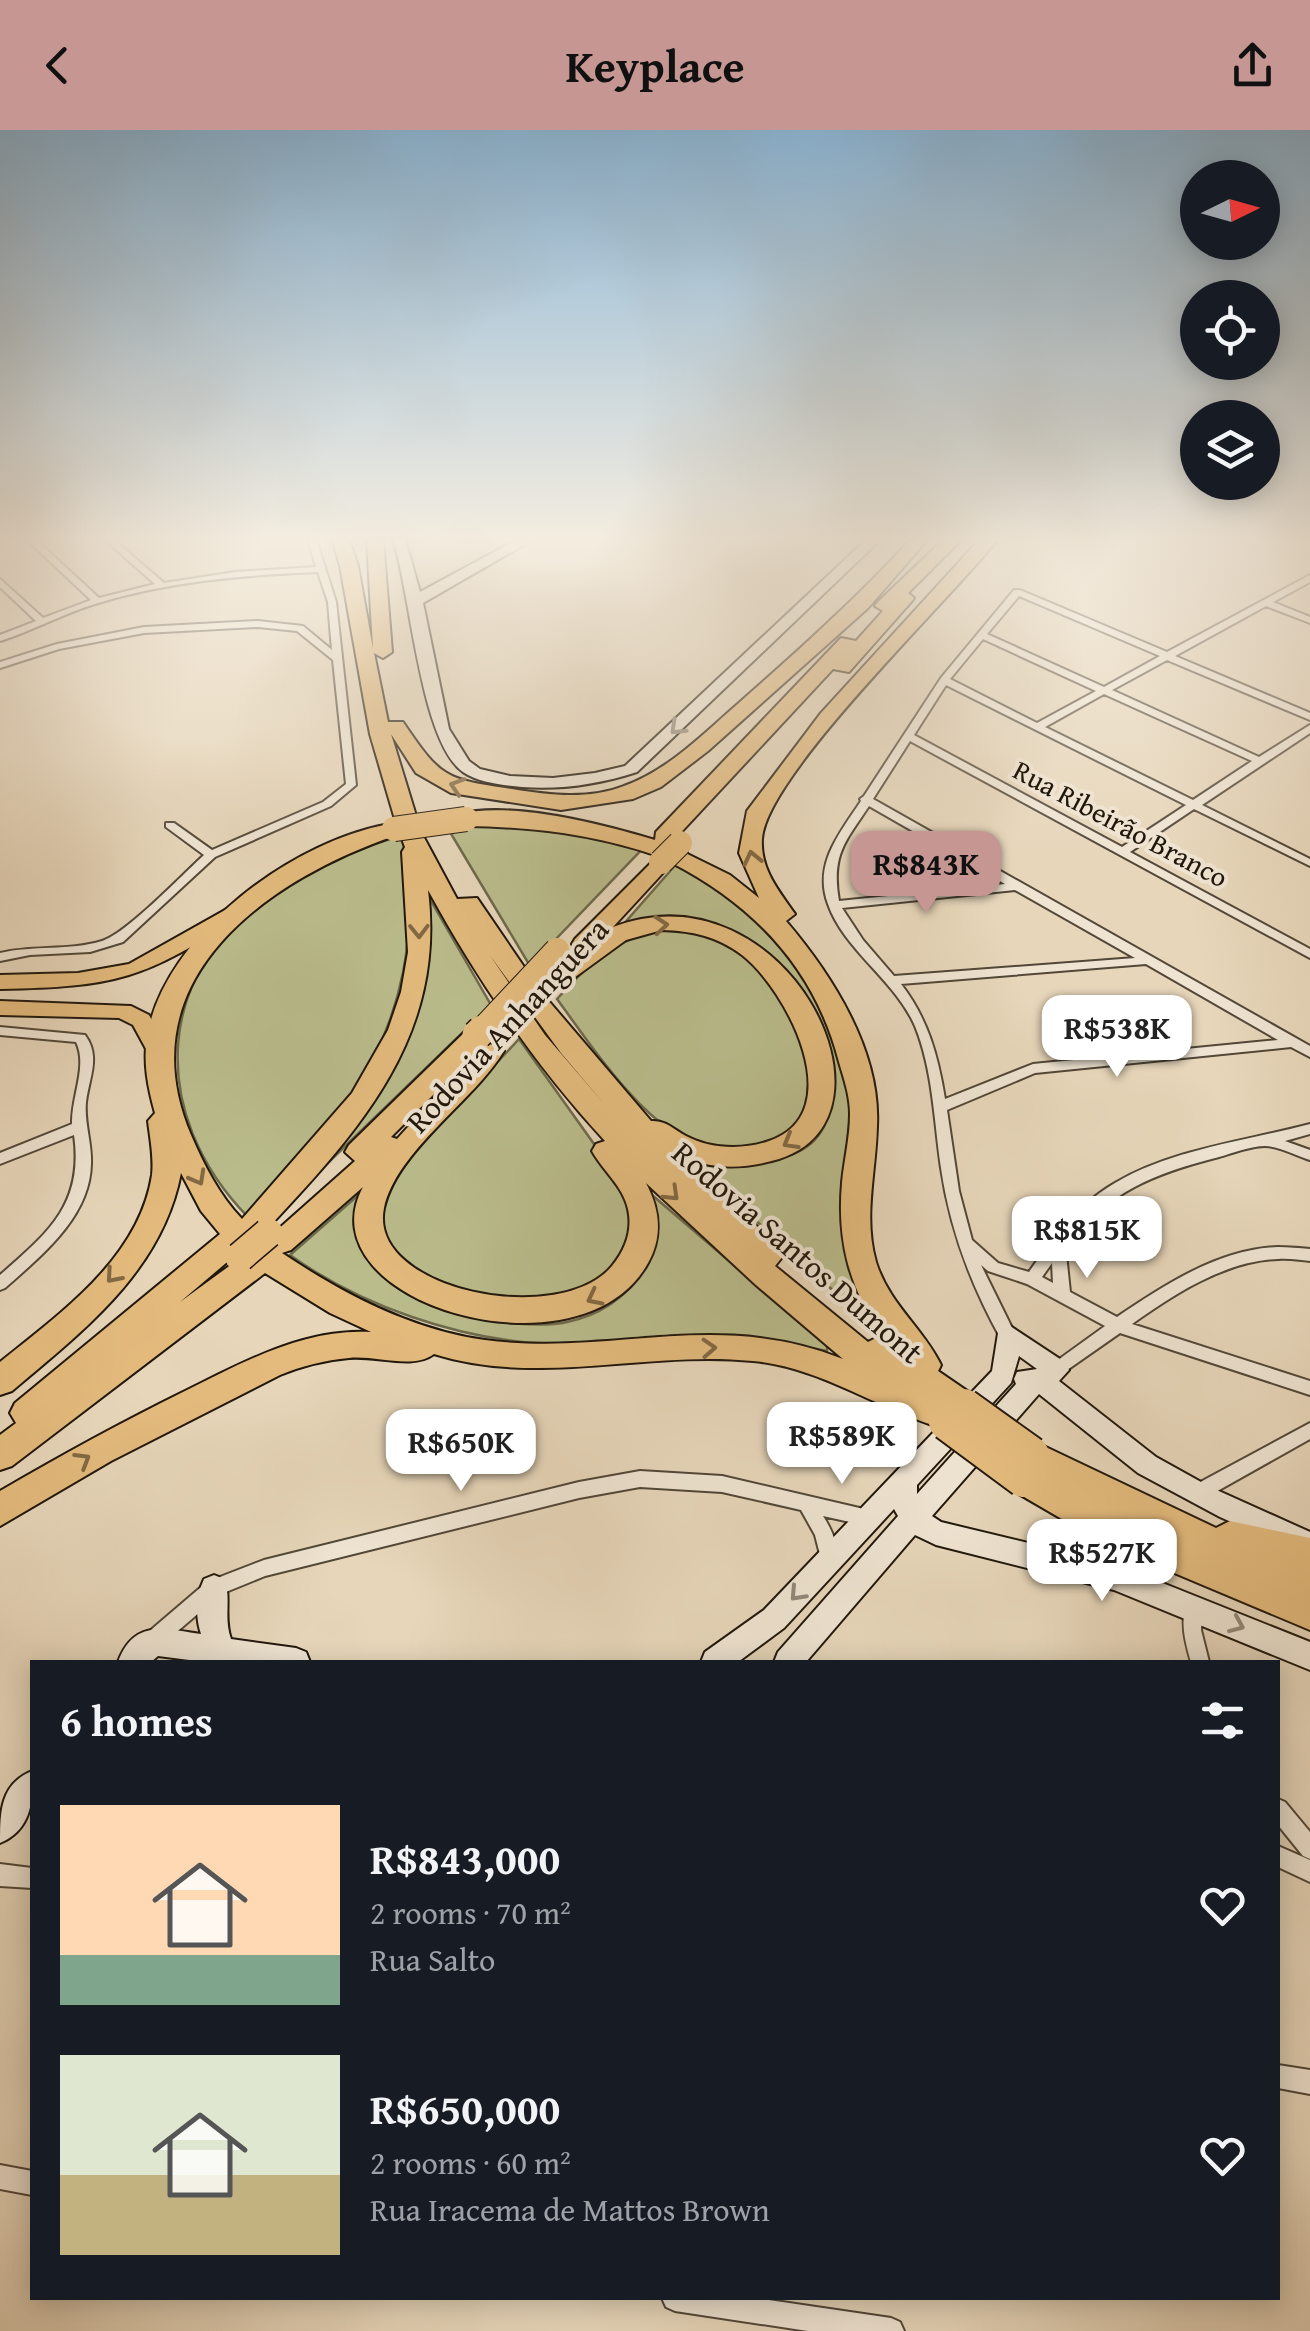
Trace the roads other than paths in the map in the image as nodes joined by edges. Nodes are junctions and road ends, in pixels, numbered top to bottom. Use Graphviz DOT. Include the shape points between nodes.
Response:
graph roads {
  1 [pos="84,642"];
  2 [pos="316,642"];
  3 [pos="335,642"];
  4 [pos="364,642"];
  5 [pos="380,642"];
  6 [pos="382,642"];
  7 [pos="423,642"];
  8 [pos="766,642"];
  9 [pos="822,642"];
  10 [pos="850,642"];
  11 [pos="866,642"];
  12 [pos="888,642"];
  13 [pos="898,642"];
  14 [pos="976,642"];
  15 [pos="999,642"];
  16 [pos="1131,642"];
  17 [pos="1197,642"];
  18 [pos="816,648"];
  19 [pos="383,652"];
  20 [pos="336,658"];
  21 [pos="1168,658"];
  22 [pos="0,666"];
  23 [pos="944,680"];
  24 [pos="1106,691"];
  25 [pos="1310,718"];
  26 [pos="396,726"];
  27 [pos="1037,727"];
  28 [pos="1310,728"];
  29 [pos="908,736"];
  30 [pos="1260,761"];
  31 [pos="755,764"];
  32 [pos="866,799"];
  33 [pos="1194,806"];
  34 [pos="463,817"];
  35 [pos="170,825"];
  36 [pos="393,833"];
  37 [pos="672,840"];
  38 [pos="1121,852"];
  39 [pos="210,854"];
  40 [pos="654,860"];
  41 [pos="1310,863"];
  42 [pos="1015,886"];
  43 [pos="246,903"];
  44 [pos="832,905"];
  45 [pos="1310,954"];
  46 [pos="0,957"];
  47 [pos="1144,961"];
  48 [pos="894,980"];
  49 [pos="0,982"];
  50 [pos="544,988"];
  51 [pos="0,1008"];
  52 [pos="0,1031"];
  53 [pos="488,1043"];
  54 [pos="1290,1043"];
  55 [pos="537,1044"];
  56 [pos="570,1049"];
  57 [pos="1310,1052"];
  58 [pos="159,1053"];
  59 [pos="163,1088"];
  60 [pos="863,1100"];
  61 [pos="940,1107"];
  62 [pos="80,1127"];
  63 [pos="1310,1129"];
  64 [pos="1270,1140"];
  65 [pos="1310,1155"];
  66 [pos="0,1158"];
  67 [pos="268,1232"];
  68 [pos="962,1237"];
  69 [pos="1057,1239"];
  70 [pos="241,1254"];
  71 [pos="1310,1255"];
  72 [pos="1025,1277"];
  73 [pos="0,1284"];
  74 [pos="1062,1293"];
  75 [pos="985,1298"];
  76 [pos="1096,1312"];
  77 [pos="1118,1326"];
  78 [pos="1007,1334"];
  79 [pos="1102,1338"];
  80 [pos="484,1352"];
  81 [pos="1048,1375"];
  82 [pos="1002,1376"];
  83 [pos="0,1381"];
  84 [pos="1310,1388"];
  85 [pos="948,1409"];
  86 [pos="13,1421"];
  87 [pos="1310,1430"];
  88 [pos="0,1455"];
  89 [pos="904,1484"];
  90 [pos="1198,1492"];
  91 [pos="806,1503"];
  92 [pos="0,1510"];
  93 [pos="1119,1516"];
  94 [pos="868,1518"];
  95 [pos="912,1520"];
  96 [pos="1310,1546"];
  97 [pos="1310,1555"];
  98 [pos="829,1560"];
  99 [pos="1310,1584"];
  100 [pos="214,1588"];
  101 [pos="1194,1606"];
  102 [pos="1310,1612"];
  103 [pos="1310,1634"];
  104 [pos="152,1641"];
  105 [pos="221,1652"];
  106 [pos="1310,1656"];
  107 [pos="134,1660"];
  108 [pos="281,1660"];
  109 [pos="718,1660"];
  110 [pos="794,1660"];
  111 [pos="1200,1660"];
  112 [pos="30,1789"];
  113 [pos="1280,1812"];
  114 [pos="0,1827"];
  115 [pos="1310,1849"];
  116 [pos="1280,1857"];
  117 [pos="1310,1871"];
  118 [pos="0,1875"];
  119 [pos="30,1878"];
  120 [pos="1280,2077"];
  121 [pos="1310,2082"];
  122 [pos="0,2178"];
  123 [pos="30,2184"];
  124 [pos="689,2300"];
  125 [pos="891,2331"];
  1 -- 22 [label="street"];
  2 -- 20 [label="street"];
  3 -- 20 [label="street"];
  4 -- 36 [label="highway, Rodovia Santos Dumont" via="388,765"];
  5 -- 19 [label="highway, Rodovia Santos Dumont"];
  6 -- 19 [label="highway"];
  8 -- 7 [label="street, one-way" via="631,769 571,782 499,777 464,764 441,729"];
  9 -- 18 [label="highway"];
  10 -- 37 [label="highway, Rodovia Anhanguera"];
  11 -- 31 [label="highway, Rodovia Anhanguera"];
  12 -- 31 [label="highway"];
  60 -- 13 [label="highway, one-way" via="852,1021 826,972 761,884 748,844 758,811 799,751"];
  14 -- 23 [label="street"];
  15 -- 24 [label="street"];
  16 -- 21 [label="street"];
  17 -- 21 [label="street"];
  18 -- 26 [label="highway, one-way" via="677,767 640,789 602,800 536,802 444,783 423,769"];
  18 -- 34 [label="highway" via="704,764 662,795 583,812"];
  19 -- 26 [label="highway, Rodovia Santos Dumont"];
  20 -- 39 [label="street" via="351,785 327,804"];
  21 -- 24 [label="street"];
  21 -- 25 [label="street"];
  23 -- 27 [label="street"];
  23 -- 29 [label="street"];
  24 -- 27 [label="street"];
  24 -- 30 [label="street"];
  26 -- 56 [label="highway, Rodovia Santos Dumont" via="454,880 495,949"];
  27 -- 33 [label="street"];
  28 -- 30 [label="street"];
  29 -- 32 [label="street"];
  29 -- 38 [label="street, Rua Ribeirão Branco"];
  30 -- 33 [label="street"];
  31 -- 37 [label="highway, Rodovia Anhanguera"];
  32 -- 42 [label="street"];
  32 -- 44 [label="street" via="826,875"];
  33 -- 38 [label="street"];
  33 -- 41 [label="street"];
  34 -- 36 [label="highway, bridge"];
  34 -- 60 [label="highway" via="593,826 644,840 717,874 776,922 810,965 848,1039"];
  35 -- 39 [label="street"];
  36 -- 43 [label="highway" via="298,867"];
  36 -- 55 [label="highway, Rodovia Santos Dumont"];
  36 -- 67 [label="highway, one-way" via="420,953 399,1030 376,1078"];
  37 -- 40 [label="highway, Rodovia Anhanguera, bridge"];
  38 -- 45 [label="street, Rua Ribeirão Branco"];
  39 -- 46 [label="street" via="120,939 85,951"];
  40 -- 50 [label="highway, Rodovia Anhanguera"];
  40 -- 53 [label="highway, Rodovia Anhanguera, bridge" via="558,950"];
  42 -- 44 [label="street"];
  42 -- 47 [label="street"];
  43 -- 49 [label="main road" via="136,968 83,979"];
  43 -- 58 [label="highway" via="183,974"];
  44 -- 48 [label="street"];
  47 -- 48 [label="street"];
  47 -- 54 [label="street"];
  48 -- 61 [label="street" via="920,1025"];
  50 -- 53 [label="highway, Rodovia Anhanguera"];
  50 -- 56 [label="highway, one-way" via="606,941 638,927 696,925 738,938 767,960 806,1021 819,1062 821,1106 801,1137 780,1148 706,1156 663,1136"];
  51 -- 58 [label="main road" via="123,1011 141,1020"];
  52 -- 62 [label="street" via="68,1036 86,1044"];
  55 -- 53 [label="highway, one-way" via="565,1099 634,1188 645,1220 624,1276 593,1300 527,1314 444,1297 388,1266 369,1233 368,1210 385,1175 472,1078"];
  53 -- 67 [label="highway, Rodovia Anhanguera" via="342,1192"];
  54 -- 57 [label="street"];
  54 -- 61 [label="street" via="1033,1068"];
  55 -- 85 [label="highway, Rodovia Santos Dumont, one-way" via="624,1147 710,1232"];
  56 -- 85 [label="highway, Rodovia Santos Dumont" via="635,1126 769,1257"];
  58 -- 59 [label="highway"];
  59 -- 80 [label="highway, one-way" via="193,1170 235,1231 328,1297"];
  59 -- 83 [label="highway, one-way" via="166,1172 143,1236 95,1297"];
  60 -- 85 [label="highway" via="854,1231 864,1280"];
  61 -- 68 [label="street"];
  62 -- 66 [label="street"];
  62 -- 73 [label="street" via="84,1168 73,1206"];
  63 -- 64 [label="street"];
  64 -- 65 [label="street"];
  64 -- 69 [label="street" via="1122,1183"];
  67 -- 70 [label="highway, Rodovia Anhanguera"];
  68 -- 72 [label="street" via="984,1262"];
  68 -- 75 [label="street"];
  69 -- 72 [label="street"];
  69 -- 74 [label="street"];
  70 -- 86 [label="highway, Rodovia Anhanguera"];
  70 -- 88 [label="highway, Rodovia Anhanguera"];
  71 -- 77 [label="street" via="1280,1251 1233,1260"];
  72 -- 74 [label="street"];
  72 -- 75 [label="street" via="992,1283"];
  74 -- 76 [label="street"];
  75 -- 78 [label="street"];
  76 -- 77 [label="street"];
  76 -- 79 [label="street"];
  77 -- 79 [label="street"];
  77 -- 84 [label="street"];
  78 -- 81 [label="street"];
  78 -- 82 [label="street"];
  79 -- 81 [label="street"];
  80 -- 85 [label="highway, one-way" via="769,1349 807,1357 908,1404"];
  92 -- 80 [label="highway, one-way" via="148,1424 304,1352 386,1343"];
  81 -- 82 [label="street"];
  81 -- 90 [label="street" via="1110,1440"];
  81 -- 95 [label="street"];
  82 -- 89 [label="street"];
  85 -- 93 [label="highway, bridge" via="1027,1467"];
  87 -- 90 [label="street"];
  89 -- 94 [label="street"];
  89 -- 95 [label="street"];
  90 -- 96 [label="street"];
  91 -- 94 [label="street"];
  91 -- 98 [label="street" via="824,1533"];
  91 -- 100 [label="street" via="722,1484 640,1479 296,1558"];
  93 -- 97 [label="highway"];
  93 -- 99 [label="highway" via="1178,1529"];
  93 -- 102 [label="highway"];
  93 -- 103 [label="highway"];
  94 -- 98 [label="street"];
  95 -- 101 [label="street"];
  95 -- 110 [label="street"];
  98 -- 109 [label="street, one-way" via="774,1620"];
  100 -- 104 [label="street"];
  100 -- 105 [label="street" via="212,1633"];
  101 -- 106 [label="street, one-way"];
  101 -- 111 [label="street"];
  104 -- 105 [label="street"];
  104 -- 107 [label="street"];
  105 -- 108 [label="street"];
  112 -- 114 [label="street"];
  113 -- 115 [label="street"];
  116 -- 117 [label="street"];
  118 -- 119 [label="street"];
  120 -- 121 [label="street"];
  122 -- 123 [label="street"];
  124 -- 125 [label="street"];
}
